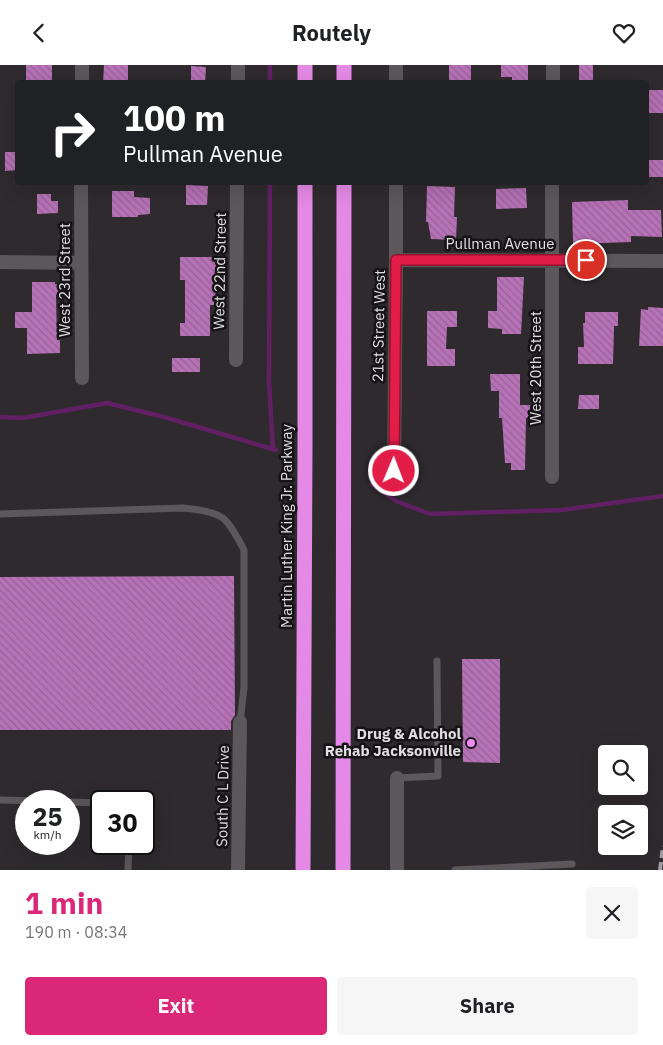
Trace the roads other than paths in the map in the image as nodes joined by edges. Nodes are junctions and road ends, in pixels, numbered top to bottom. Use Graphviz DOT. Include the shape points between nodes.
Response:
graph roads {
  1 [pos="82,65"];
  2 [pos="238,65"];
  3 [pos="305,65"];
  4 [pos="344,65"];
  5 [pos="396,65"];
  6 [pos="553,65"];
  7 [pos="82,80"];
  8 [pos="238,80"];
  9 [pos="305,80"];
  10 [pos="344,80"];
  11 [pos="396,80"];
  12 [pos="552,80"];
  13 [pos="81,185"];
  14 [pos="237,185"];
  15 [pos="305,185"];
  16 [pos="344,185"];
  17 [pos="396,185"];
  18 [pos="552,185"];
  19 [pos="396,260"];
  20 [pos="552,260"];
  21 [pos="663,261"];
  22 [pos="0,263"];
  23 [pos="81,263"];
  24 [pos="236,360"];
  25 [pos="82,377"];
  26 [pos="394,471"];
  27 [pos="552,477"];
  28 [pos="0,514"];
  29 [pos="437,661"];
  30 [pos="240,722"];
  31 [pos="397,778"];
  32 [pos="0,800"];
  33 [pos="15,800"];
  34 [pos="129,855"];
  35 [pos="572,864"];
  36 [pos="128,870"];
  37 [pos="238,870"];
  38 [pos="303,870"];
  39 [pos="343,870"];
  40 [pos="397,870"];
  41 [pos="455,870"];
  1 -- 7 [label="street"];
  2 -- 8 [label="street"];
  3 -- 9 [label="highway"];
  4 -- 10 [label="highway"];
  5 -- 11 [label="street"];
  6 -- 12 [label="street"];
  13 -- 23 [label="street, West 23rd Street"];
  14 -- 24 [label="street, West 22nd Street"];
  15 -- 38 [label="highway, Martin Luther King Jr. Parkway"];
  16 -- 39 [label="highway"];
  17 -- 19 [label="street, 21st Street West"];
  18 -- 20 [label="street, West 20th Street"];
  19 -- 20 [label="street, Pullman Avenue"];
  19 -- 26 [label="street, 21st Street West"];
  20 -- 21 [label="street, Pullman Avenue"];
  20 -- 27 [label="street, West 20th Street"];
  22 -- 23 [label="street"];
  23 -- 25 [label="street, West 23rd Street"];
  28 -- 30 [label="lane" via="184,508 224,518 244,550 244,688"];
  29 -- 31 [label="lane" via="438,777"];
  30 -- 37 [label="street, South C L Drive"];
  31 -- 40 [label="street"];
  32 -- 33 [label="lane"];
  34 -- 36 [label="lane"];
  35 -- 41 [label="lane"];
}
